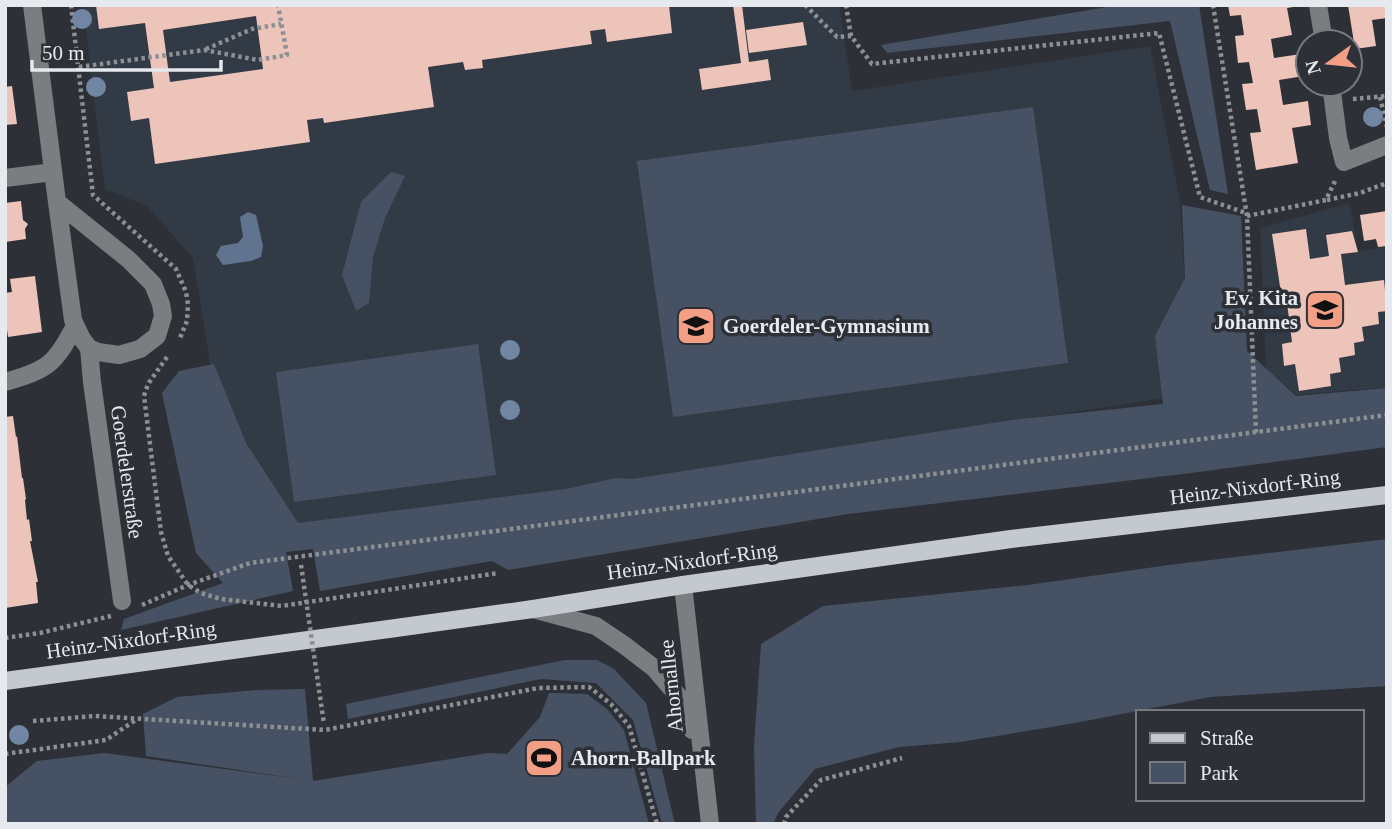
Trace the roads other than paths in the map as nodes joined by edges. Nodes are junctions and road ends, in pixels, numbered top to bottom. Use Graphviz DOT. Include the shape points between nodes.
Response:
graph roads {
  1 [pos="32,5"];
  2 [pos="1318,5"];
  3 [pos="1322,28"];
  4 [pos="1333,98"];
  5 [pos="1387,145"];
  6 [pos="53,172"];
  7 [pos="5,178"];
  8 [pos="57,202"];
  9 [pos="75,326"];
  10 [pos="89,348"];
  11 [pos="5,382"];
  12 [pos="1387,495"];
  13 [pos="683,585"];
  14 [pos="126,608"];
  15 [pos="533,609"];
  16 [pos="5,681"];
  17 [pos="700,749"];
  18 [pos="710,824"];
  1 -- 6 [label="street, Goerdelerstraße"];
  2 -- 3 [label="street"];
  4 -- 5 [label="street" via="1344,162"];
  6 -- 7 [label="street"];
  6 -- 8 [label="street, Goerdelerstraße"];
  8 -- 9 [label="street, Goerdelerstraße"];
  8 -- 10 [label="street" via="140,270 153,284 161,304 163,316 157,335 140,349 119,355"];
  9 -- 10 [label="street, Goerdelerstraße"];
  9 -- 11 [label="street" via="50,363"];
  10 -- 14 [label="street, Goerdelerstraße"];
  12 -- 13 [label="main road, Heinz-Nixdorf-Ring" via="1011,539"];
  13 -- 15 [label="main road, Heinz-Nixdorf-Ring"];
  13 -- 17 [label="street, Ahornallee"];
  15 -- 16 [label="main road, Heinz-Nixdorf-Ring"];
  15 -- 17 [label="street" via="596,626 654,668 679,697"];
  17 -- 18 [label="street, Ahornallee"];
}
